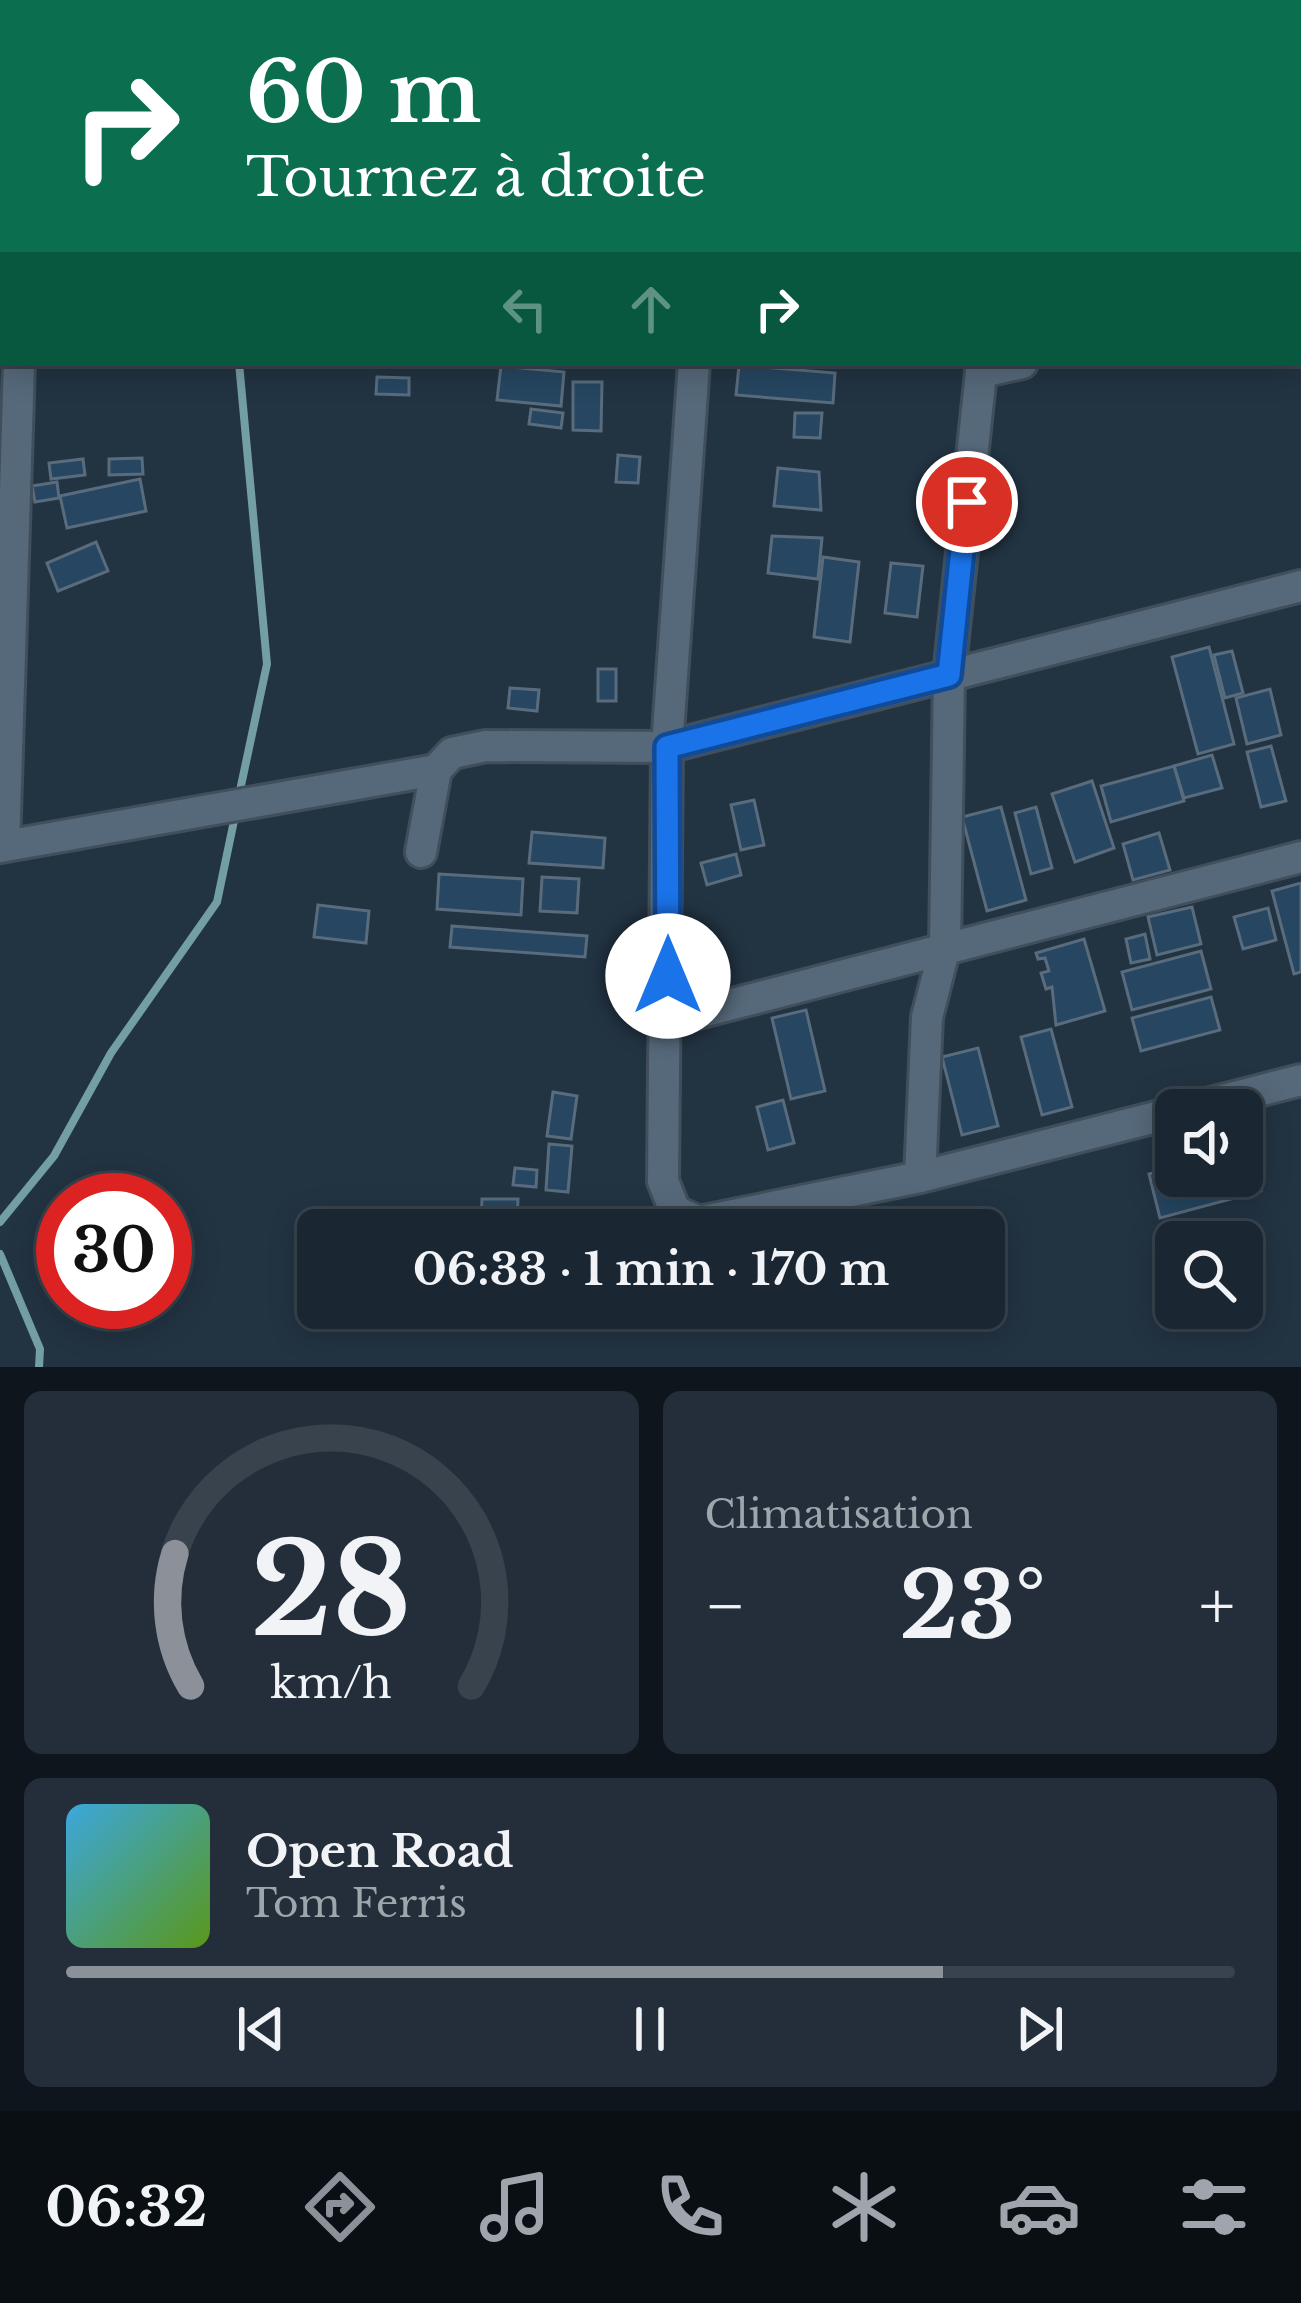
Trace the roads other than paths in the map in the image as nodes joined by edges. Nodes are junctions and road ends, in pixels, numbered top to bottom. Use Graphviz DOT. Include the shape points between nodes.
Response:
graph roads {
  1 [pos="19,366"];
  2 [pos="694,366"];
  3 [pos="981,368"];
  4 [pos="1301,586"];
  5 [pos="949,675"];
  6 [pos="667,747"];
  7 [pos="436,770"];
  8 [pos="2,847"];
  9 [pos="421,852"];
  10 [pos="1301,857"];
  11 [pos="945,947"];
  12 [pos="668,1022"];
  13 [pos="1301,1080"];
  14 [pos="1263,1090"];
  15 [pos="1155,1117"];
  16 [pos="920,1178"];
  1 -- 8 [label="street"];
  2 -- 6 [label="street"];
  3 -- 5 [label="street"];
  4 -- 5 [label="street"];
  5 -- 6 [label="street"];
  5 -- 11 [label="street"];
  6 -- 7 [label="street" via="486,746 452,753"];
  6 -- 12 [label="street"];
  7 -- 8 [label="street"];
  7 -- 9 [label="street"];
  10 -- 11 [label="street"];
  11 -- 12 [label="street"];
  11 -- 16 [label="street" via="927,1017"];
  12 -- 16 [label="street" via="663,1181 675,1211 699,1222"];
  13 -- 14 [label="street"];
  15 -- 16 [label="street"];
}
